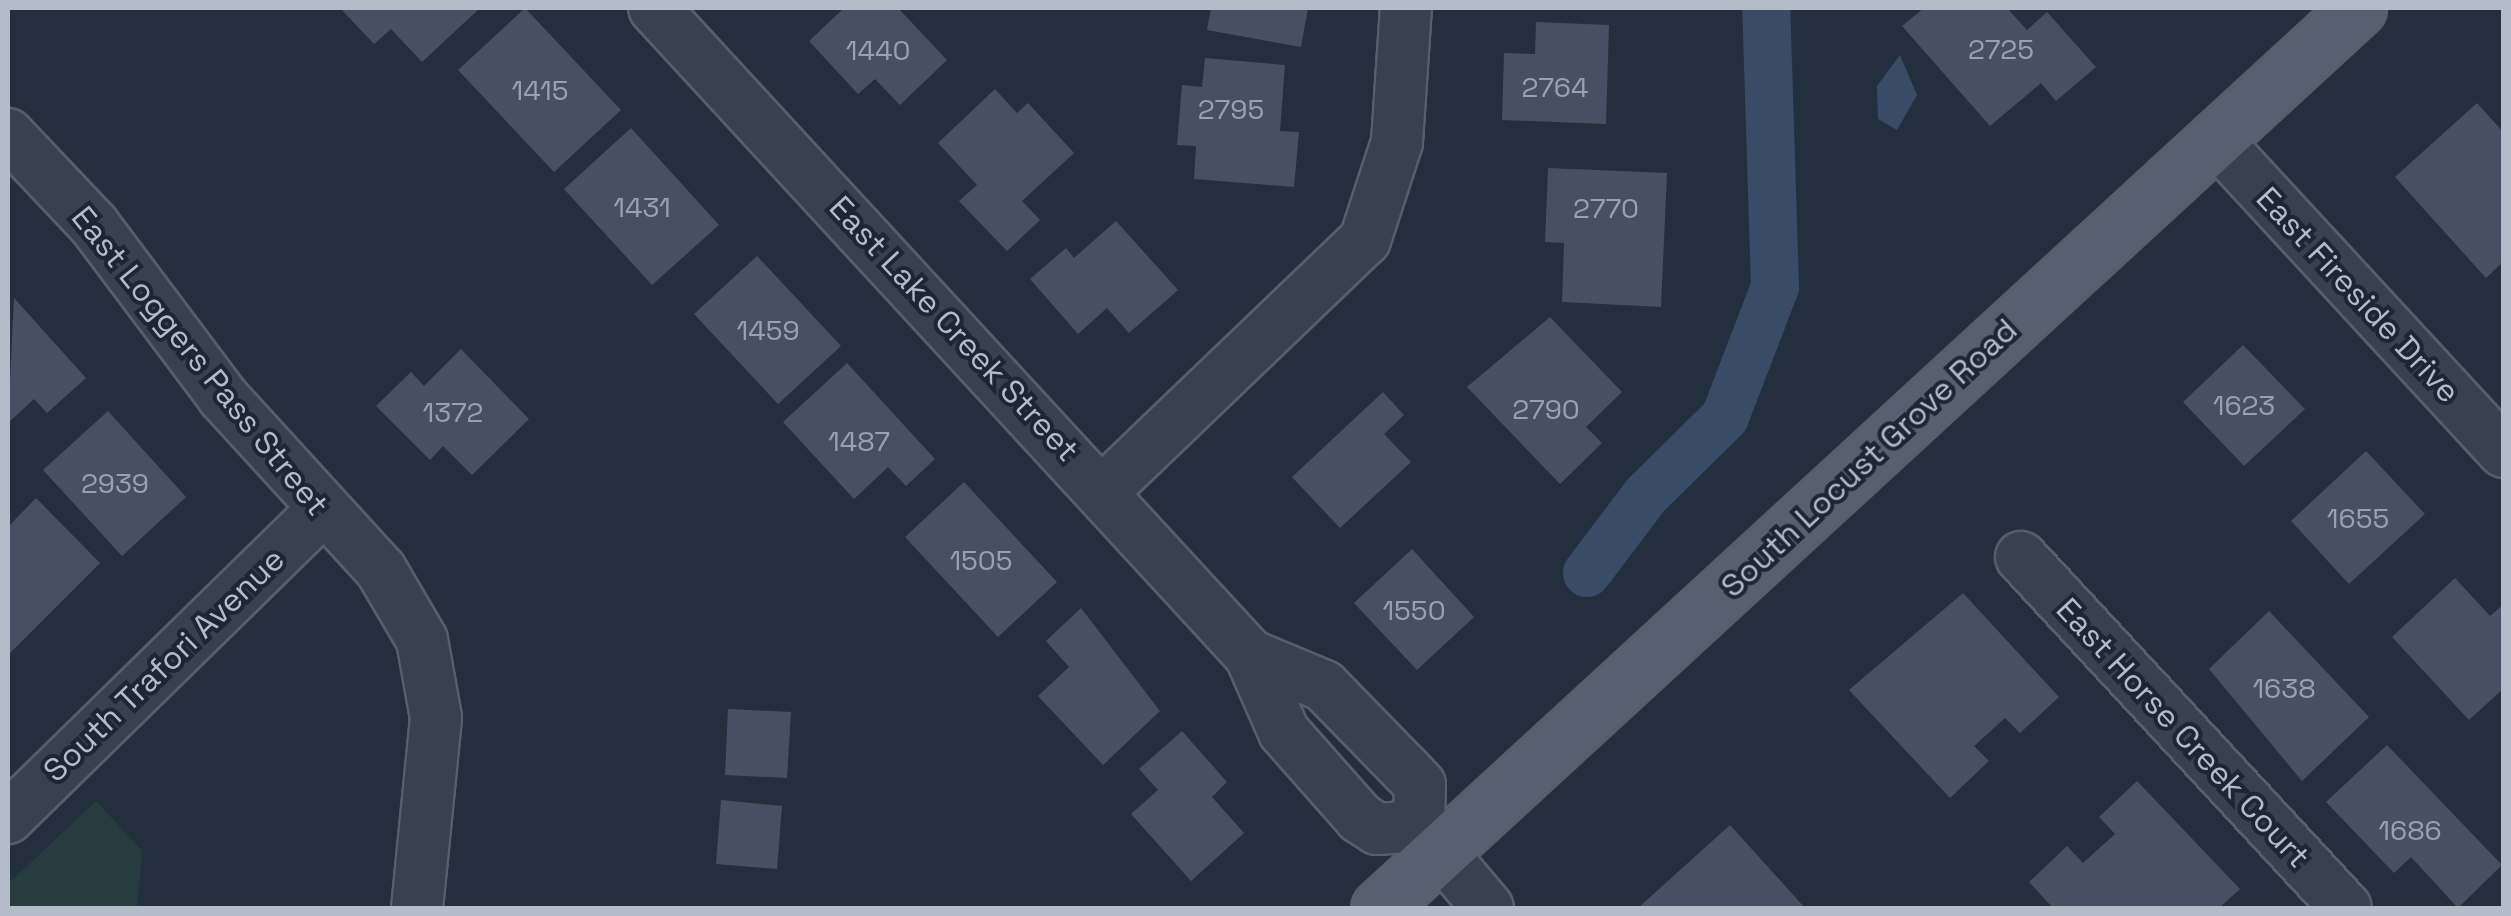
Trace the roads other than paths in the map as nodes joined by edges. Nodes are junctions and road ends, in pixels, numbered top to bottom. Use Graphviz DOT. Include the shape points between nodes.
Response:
graph roads {
  1 [pos="654,8"];
  2 [pos="1406,8"];
  3 [pos="2358,8"];
  4 [pos="8,134"];
  5 [pos="2214,138"];
  6 [pos="2504,452"];
  7 [pos="1103,491"];
  8 [pos="322,512"];
  9 [pos="2021,557"];
  10 [pos="1250,655"];
  11 [pos="8,818"];
  12 [pos="1431,840"];
  13 [pos="417,908"];
  14 [pos="1380,908"];
  15 [pos="1488,908"];
  16 [pos="2346,908"];
  1 -- 7 [label="street, East Lake Creek Street"];
  2 -- 7 [label="street" via="1397,142 1365,240"];
  3 -- 5 [label="main road, South Locust Grove Road"];
  4 -- 8 [label="street, East Loggers Pass Street" via="94,226"];
  5 -- 6 [label="street, East Fireside Drive"];
  5 -- 12 [label="main road, South Locust Grove Road"];
  7 -- 10 [label="street, East Lake Creek Street"];
  8 -- 11 [label="street, South Trafori Avenue"];
  8 -- 13 [label="street, East Loggers Pass Street" via="381,570 422,640 436,718"];
  9 -- 16 [label="street, East Horse Creek Court"];
  10 -- 12 [label="street, East Lake Creek Street" via="1324,686 1420,786"];
  10 -- 12 [label="street, East Lake Creek Street" via="1284,732 1360,818 1377,830"];
  12 -- 14 [label="main road, South Locust Grove Road"];
  12 -- 15 [label="street"];
}
